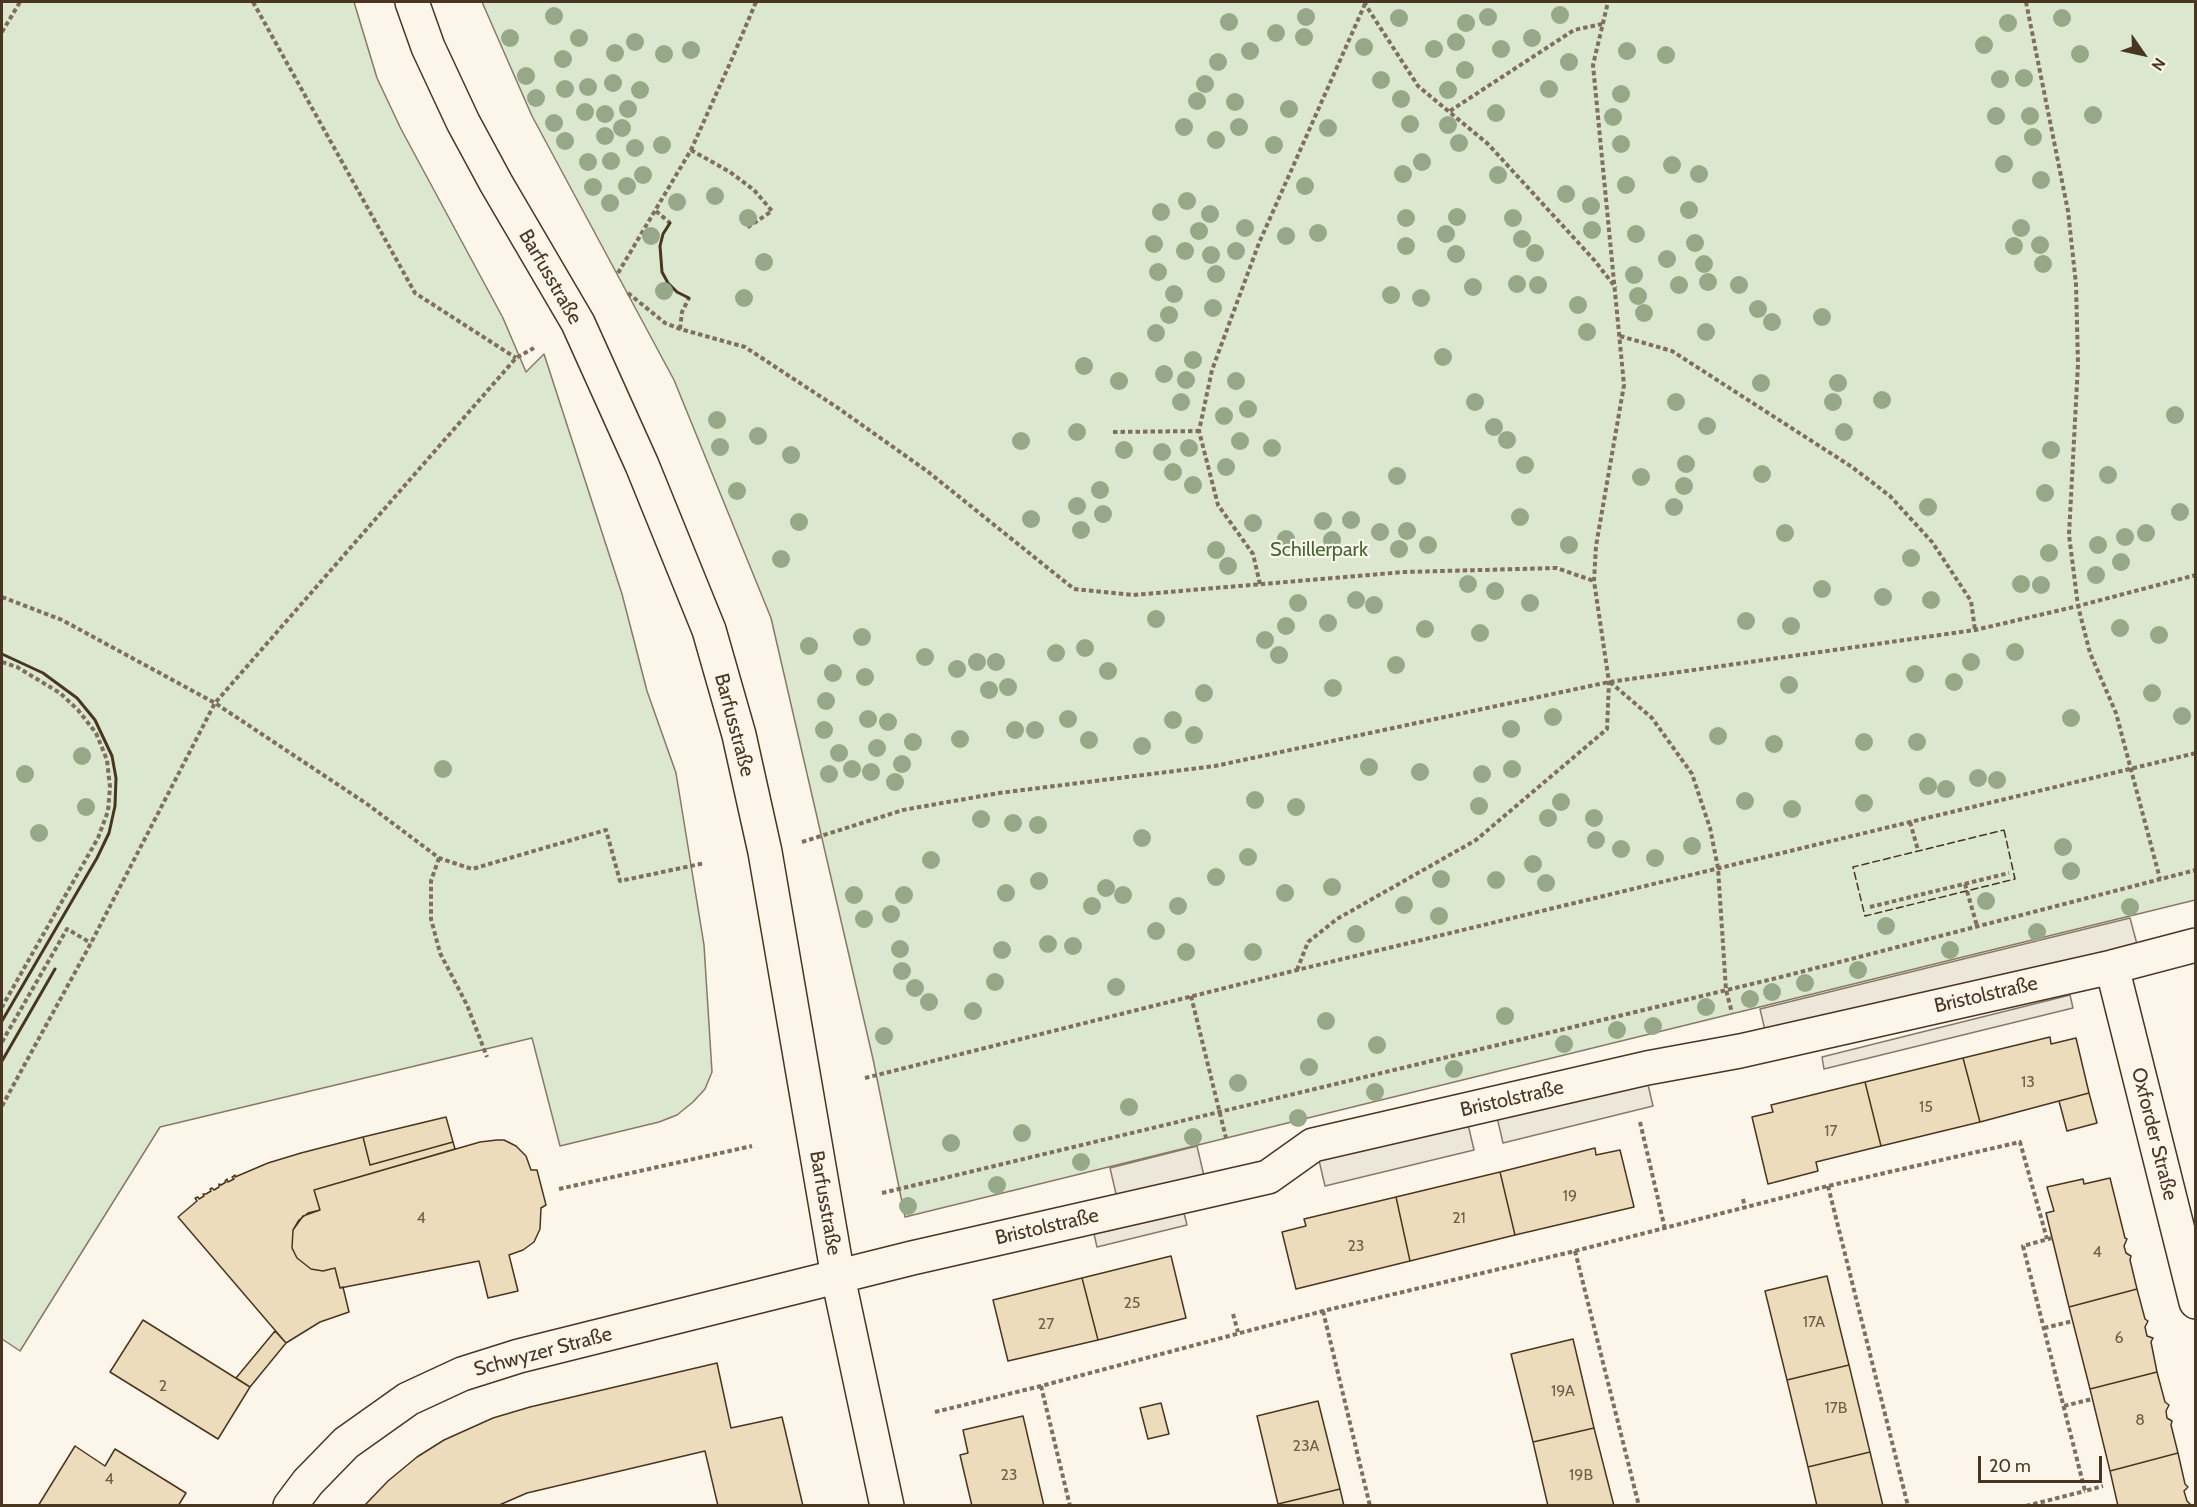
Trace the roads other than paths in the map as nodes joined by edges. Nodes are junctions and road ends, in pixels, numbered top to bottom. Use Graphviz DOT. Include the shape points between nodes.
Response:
graph roads {
  1 [pos="412,2"];
  2 [pos="2196,945"];
  3 [pos="2112,967"];
  4 [pos="838,1277"];
  5 [pos="2196,1302"];
  6 [pos="290,1506"];
  7 [pos="887,1506"];
  1 -- 4 [label="street, Barfusstraße" via="463,122 567,303 642,465 709,630 739,735 765,852"];
  2 -- 3 [label="street, Bristolstraße"];
  3 -- 4 [label="street, Bristolstraße" via="1313,1145 1268,1177"];
  3 -- 5 [label="street, Oxforder Straße"];
  4 -- 6 [label="street, Schwyzer Straße" via="529,1353 462,1374 408,1400 346,1443"];
  4 -- 7 [label="street, Barfusstraße"];
}
